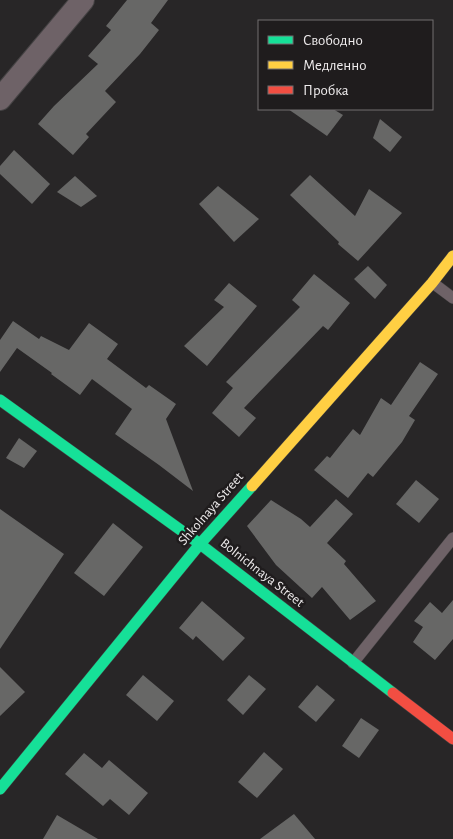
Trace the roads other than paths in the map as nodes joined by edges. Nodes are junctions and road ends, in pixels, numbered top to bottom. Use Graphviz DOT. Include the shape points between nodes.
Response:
graph roads {
  1 [pos="83,0"];
  2 [pos="0,99"];
  3 [pos="453,256"];
  4 [pos="432,283"];
  5 [pos="453,298"];
  6 [pos="0,400"];
  7 [pos="453,538"];
  8 [pos="200,544"];
  9 [pos="353,663"];
  10 [pos="453,739"];
  11 [pos="0,789"];
  1 -- 2 [label="street"];
  3 -- 4 [label="street, Shkolnaya Street"];
  4 -- 5 [label="lane"];
  4 -- 8 [label="street, Shkolnaya Street"];
  6 -- 8 [label="street, Bolnichnaya Street"];
  7 -- 9 [label="lane"];
  8 -- 9 [label="street, Bolnichnaya Street"];
  8 -- 11 [label="street, Shkolnaya Street"];
  9 -- 10 [label="street, Bolnichnaya Street"];
}
